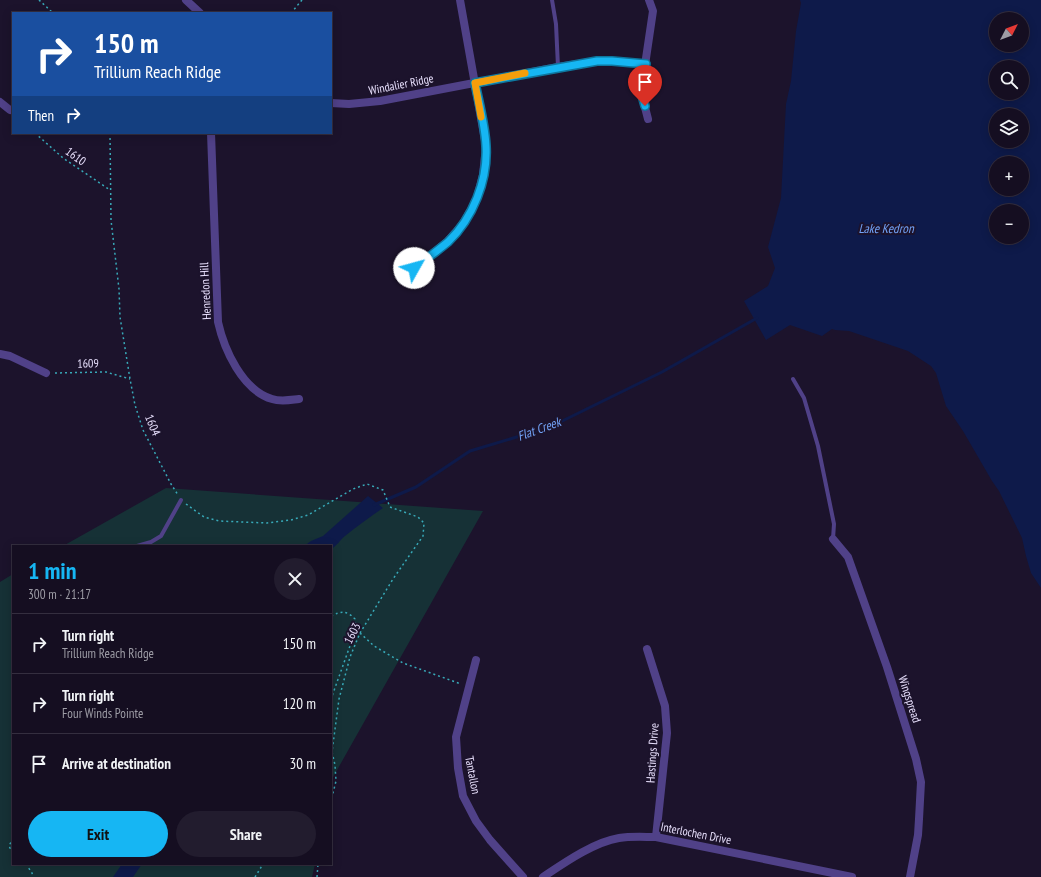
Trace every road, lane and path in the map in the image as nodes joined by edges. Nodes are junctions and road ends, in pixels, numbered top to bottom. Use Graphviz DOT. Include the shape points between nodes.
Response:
graph roads {
  1 [pos="39,0"];
  2 [pos="186,0"];
  3 [pos="302,0"];
  4 [pos="460,0"];
  5 [pos="552,0"];
  6 [pos="649,0"];
  7 [pos="52,12"];
  8 [pos="199,12"];
  9 [pos="292,12"];
  10 [pos="646,64"];
  11 [pos="558,67"];
  12 [pos="475,83"];
  13 [pos="0,102"];
  14 [pos="332,103"];
  15 [pos="10,110"];
  16 [pos="648,119"];
  17 [pos="36,134"];
  18 [pos="110,134"];
  19 [pos="212,134"];
  20 [pos="110,190"];
  21 [pos="414,268"];
  22 [pos="0,354"];
  23 [pos="46,373"];
  24 [pos="130,379"];
  25 [pos="793,379"];
  26 [pos="300,399"];
  27 [pos="181,500"];
  28 [pos="390,507"];
  29 [pos="833,539"];
  30 [pos="140,545"];
  31 [pos="332,616"];
  32 [pos="360,633"];
  33 [pos="647,649"];
  34 [pos="476,660"];
  35 [pos="468,686"];
  36 [pos="332,696"];
  37 [pos="332,752"];
  38 [pos="332,752"];
  39 [pos="332,797"];
  40 [pos="656,837"];
  41 [pos="12,840"];
  42 [pos="12,852"];
  43 [pos="27,865"];
  44 [pos="262,865"];
  45 [pos="318,865"];
  46 [pos="33,877"];
  47 [pos="255,877"];
  48 [pos="317,877"];
  49 [pos="523,877"];
  50 [pos="543,877"];
  51 [pos="852,877"];
  52 [pos="910,877"];
  1 -- 7 [label="path"];
  2 -- 8 [label="street"];
  3 -- 9 [label="path"];
  4 -- 12 [label="street"];
  5 -- 11 [label="lane"];
  6 -- 10 [label="street" via="653,11"];
  10 -- 11 [label="street, Windalier Ridge" via="597,61"];
  10 -- 16 [label="street" via="641,92"];
  11 -- 12 [label="street, Windalier Ridge"];
  12 -- 14 [label="street, Windalier Ridge" via="363,104"];
  12 -- 21 [label="street" via="486,146 481,187 470,213 454,236"];
  13 -- 15 [label="street"];
  17 -- 20 [label="path, 1610" via="63,158"];
  18 -- 20 [label="path, 1604"];
  19 -- 26 [label="street, Henredon Hill" via="218,322 222,339 236,366 255,389 272,399"];
  20 -- 24 [label="path, 1604" via="120,317"];
  22 -- 23 [label="street"];
  23 -- 24 [label="path, 1609" via="106,372"];
  24 -- 27 [label="path, 1604" via="143,430 170,484"];
  25 -- 29 [label="lane" via="804,398 818,446 834,524"];
  27 -- 28 [label="path, 1604" via="204,517 219,521 291,520 308,515 353,489 367,484 383,490"];
  27 -- 30 [label="lane" via="161,536"];
  28 -- 32 [label="path, 1603" via="418,517 424,523 423,536"];
  29 -- 52 [label="street, Wingspread" via="848,557 916,759 921,782 920,812"];
  31 -- 36 [label="path" via="340,612 349,613 355,619 356,629"];
  32 -- 35 [label="path" via="374,646 403,663"];
  32 -- 37 [label="path, 1603" via="350,657 339,699"];
  33 -- 40 [label="street, Hastings Drive" via="664,706 667,733"];
  34 -- 35 [label="street, Tantallon"];
  35 -- 49 [label="street, Tantallon" via="456,737 463,796 490,840"];
  38 -- 39 [label="path, 1603" via="336,781"];
  40 -- 50 [label="street, Interlochen Drive" via="631,836 604,842"];
  40 -- 51 [label="street, Interlochen Drive"];
  41 -- 42 [label="path" via="9,846"];
  43 -- 46 [label="path"];
  44 -- 47 [label="path"];
  45 -- 48 [label="path"];
}
